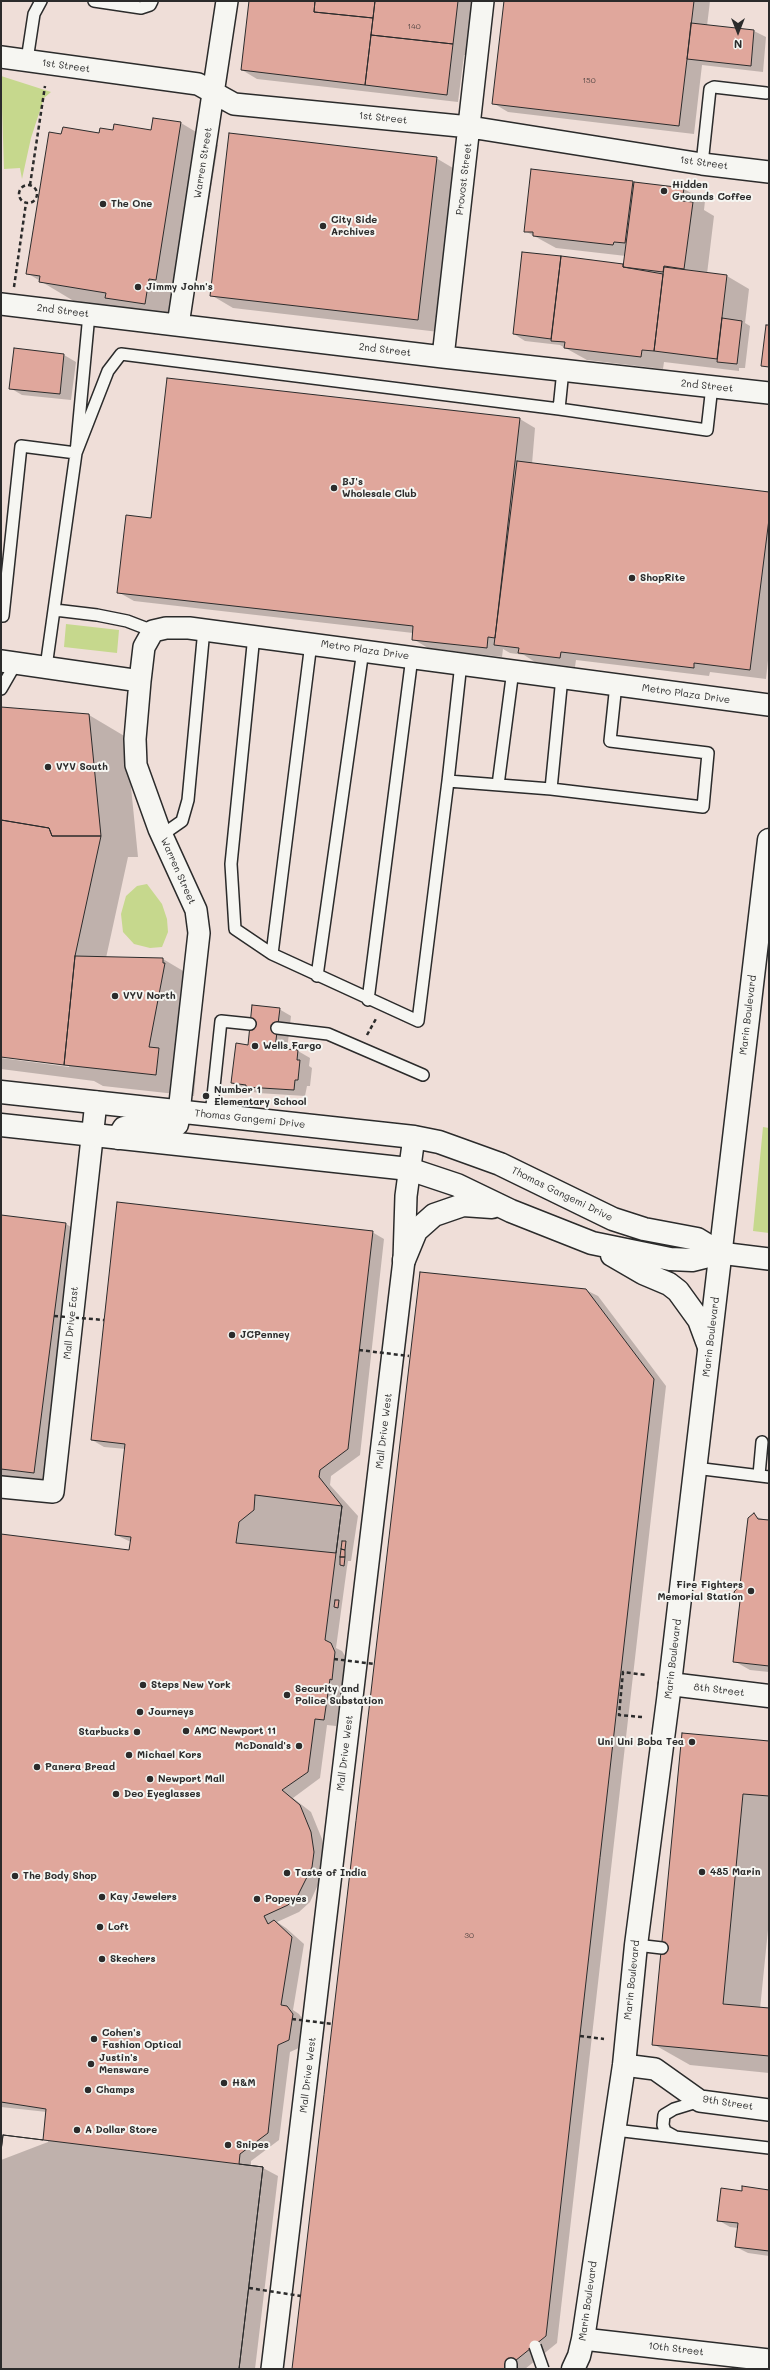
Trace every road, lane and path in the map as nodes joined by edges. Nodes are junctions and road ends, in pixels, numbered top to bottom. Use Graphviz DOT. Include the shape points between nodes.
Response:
graph roads {
  1 [pos="41,1"];
  2 [pos="94,1"];
  3 [pos="152,1"];
  4 [pos="227,1"];
  5 [pos="483,1"];
  6 [pos="1,57"];
  7 [pos="27,60"];
  8 [pos="45,86"];
  9 [pos="213,93"];
  10 [pos="766,93"];
  11 [pos="470,127"];
  12 [pos="702,164"];
  13 [pos="769,172"];
  14 [pos="30,185"];
  15 [pos="26,203"];
  16 [pos="7,296"];
  17 [pos="89,314"];
  18 [pos="178,324"];
  19 [pos="443,357"];
  20 [pos="563,370"];
  21 [pos="712,386"];
  22 [pos="769,392"];
  23 [pos="559,409"];
  24 [pos="76,453"];
  25 [pos="56,610"];
  26 [pos="3,616"];
  27 [pos="204,629"];
  28 [pos="153,631"];
  29 [pos="254,635"];
  30 [pos="311,643"];
  31 [pos="363,650"];
  32 [pos="412,657"];
  33 [pos="8,662"];
  34 [pos="461,664"];
  35 [pos="46,667"];
  36 [pos="513,670"];
  37 [pos="562,677"];
  38 [pos="140,681"];
  39 [pos="616,684"];
  40 [pos="1,689"];
  41 [pos="769,705"];
  42 [pos="448,781"];
  43 [pos="498,785"];
  44 [pos="551,789"];
  45 [pos="162,835"];
  46 [pos="769,840"];
  47 [pos="272,954"];
  48 [pos="762,957"];
  49 [pos="317,976"];
  50 [pos="368,1000"];
  51 [pos="382,1005"];
  52 [pos="250,1024"];
  53 [pos="278,1028"];
  54 [pos="361,1049"];
  55 [pos="423,1076"];
  56 [pos="1,1092"];
  57 [pos="96,1102"];
  58 [pos="179,1112"];
  59 [pos="211,1115"];
  60 [pos="1,1124"];
  61 [pos="92,1135"];
  62 [pos="414,1137"];
  63 [pos="118,1138"];
  64 [pos="409,1169"];
  65 [pos="511,1211"];
  66 [pos="592,1243"];
  67 [pos="720,1253"];
  68 [pos="769,1258"];
  69 [pos="404,1260"];
  70 [pos="54,1316"];
  71 [pos="104,1320"];
  72 [pos="709,1347"];
  73 [pos="359,1350"];
  74 [pos="409,1356"];
  75 [pos="762,1442"];
  76 [pos="695,1468"];
  77 [pos="764,1476"];
  78 [pos="1,1487"];
  79 [pos="334,1660"];
  80 [pos="374,1664"];
  81 [pos="646,1675"];
  82 [pos="670,1684"];
  83 [pos="769,1696"];
  84 [pos="642,1717"];
  85 [pos="636,1945"];
  86 [pos="662,1948"];
  87 [pos="292,2019"];
  88 [pos="332,2024"];
  89 [pos="580,2036"];
  90 [pos="604,2039"];
  91 [pos="624,2065"];
  92 [pos="700,2101"];
  93 [pos="769,2110"];
  94 [pos="615,2130"];
  95 [pos="674,2137"];
  96 [pos="769,2148"];
  97 [pos="249,2288"];
  98 [pos="301,2296"];
  99 [pos="580,2358"];
  100 [pos="769,2360"];
  101 [pos="272,2369"];
  102 [pos="537,2369"];
  103 [pos="542,2369"];
  1 -- 7 [label="lane" via="34,14"];
  2 -- 3 [label="lane" via="141,8 150,5"];
  4 -- 9 [label="street, Warren Street"];
  5 -- 11 [label="street, Provost Street"];
  6 -- 7 [label="street, 1st Street"];
  7 -- 9 [label="street, 1st Street" via="198,84"];
  8 -- 14 [label="path"];
  9 -- 11 [label="street, 1st Street" via="234,104"];
  9 -- 18 [label="street, Warren Street"];
  10 -- 12 [label="lane" via="714,87 710,89"];
  11 -- 12 [label="street, 1st Street"];
  11 -- 19 [label="street, Provost Street"];
  12 -- 13 [label="street, 1st Street"];
  14 -- 15 [label="path" via="35,189 36,198"];
  14 -- 15 [label="path" via="25,185 19,192 21,200"];
  15 -- 16 [label="path"];
  16 -- 17 [label="street, 2nd Street"];
  17 -- 18 [label="street, 2nd Street"];
  17 -- 24 [label="lane"];
  18 -- 19 [label="street, 2nd Street"];
  19 -- 20 [label="street, 2nd Street"];
  20 -- 21 [label="street, 2nd Street"];
  20 -- 23 [label="lane"];
  21 -- 22 [label="street, 2nd Street"];
  21 -- 23 [label="lane" via="707,430"];
  23 -- 24 [label="lane" via="121,354 108,371"];
  24 -- 25 [label="lane"];
  24 -- 26 [label="lane" via="21,446"];
  25 -- 28 [label="lane" via="127,621"];
  25 -- 35 [label="lane"];
  27 -- 28 [label="street, Metro Plaza Drive" via="166,628"];
  27 -- 29 [label="street, Metro Plaza Drive"];
  27 -- 45 [label="lane" via="188,800 182,821"];
  28 -- 38 [label="street" via="144,647"];
  29 -- 30 [label="street, Metro Plaza Drive"];
  29 -- 47 [label="lane" via="231,864 235,929"];
  30 -- 31 [label="street, Metro Plaza Drive"];
  30 -- 47 [label="lane"];
  31 -- 32 [label="street, Metro Plaza Drive"];
  31 -- 49 [label="lane"];
  32 -- 34 [label="street, Metro Plaza Drive"];
  32 -- 50 [label="lane"];
  33 -- 35 [label="street"];
  33 -- 40 [label="lane"];
  34 -- 36 [label="street, Metro Plaza Drive"];
  34 -- 42 [label="lane"];
  35 -- 38 [label="street"];
  36 -- 37 [label="street, Metro Plaza Drive"];
  36 -- 43 [label="lane"];
  37 -- 39 [label="street, Metro Plaza Drive"];
  37 -- 44 [label="lane"];
  38 -- 45 [label="street, Warren Street" via="135,739 136,765"];
  39 -- 41 [label="street, Metro Plaza Drive"];
  39 -- 44 [label="lane" via="610,741 708,753 703,806"];
  42 -- 43 [label="lane"];
  42 -- 51 [label="lane" via="418,1021"];
  43 -- 44 [label="lane"];
  45 -- 58 [label="street, Warren Street" via="196,910 199,933"];
  46 -- 48 [label="street, Marin Boulevard"];
  47 -- 49 [label="lane"];
  48 -- 67 [label="street, Marin Boulevard"];
  49 -- 50 [label="lane"];
  50 -- 51 [label="lane"];
  51 -- 54 [label="path"];
  52 -- 59 [label="lane" via="221,1021"];
  53 -- 54 [label="lane" via="328,1034"];
  54 -- 55 [label="lane"];
  56 -- 57 [label="street, Thomas Gangemi Drive"];
  57 -- 58 [label="street, Thomas Gangemi Drive"];
  57 -- 61 [label="street, Mall Drive East"];
  58 -- 59 [label="street, Thomas Gangemi Drive"];
  58 -- 63 [label="street" via="177,1124 169,1127 142,1124 124,1128"];
  59 -- 62 [label="street, Thomas Gangemi Drive"];
  60 -- 61 [label="street"];
  61 -- 63 [label="street"];
  61 -- 78 [label="street, Mall Drive East" via="53,1492"];
  62 -- 64 [label="street, Mall Drive West"];
  62 -- 67 [label="street, Thomas Gangemi Drive" via="478,1155 612,1219 644,1229 698,1239"];
  63 -- 64 [label="street"];
  64 -- 65 [label="street" via="457,1185"];
  64 -- 69 [label="street, Mall Drive West"];
  65 -- 66 [label="street"];
  65 -- 69 [label="street" via="463,1205 444,1210 421,1226"];
  66 -- 67 [label="street" via="670,1259 692,1260"];
  66 -- 72 [label="street" via="678,1291 699,1320"];
  67 -- 68 [label="street"];
  67 -- 72 [label="street, Marin Boulevard"];
  69 -- 101 [label="street, Mall Drive West"];
  70 -- 71 [label="path, bridge"];
  72 -- 76 [label="street, Marin Boulevard"];
  73 -- 74 [label="path, bridge"];
  75 -- 77 [label="lane"];
  76 -- 77 [label="lane"];
  76 -- 82 [label="street, Marin Boulevard"];
  79 -- 80 [label="path, bridge"];
  81 -- 84 [label="path" via="623,1672 620,1696 619,1715"];
  82 -- 83 [label="street, 8th Street"];
  82 -- 85 [label="street, Marin Boulevard"];
  85 -- 86 [label="lane"];
  85 -- 91 [label="street, Marin Boulevard"];
  87 -- 88 [label="path, bridge"];
  89 -- 90 [label="path"];
  91 -- 92 [label="street, 9th Street" via="655,2069"];
  91 -- 94 [label="street, Marin Boulevard"];
  92 -- 93 [label="street, 9th Street"];
  92 -- 95 [label="lane" via="664,2115 665,2131"];
  94 -- 95 [label="lane"];
  94 -- 99 [label="street, Marin Boulevard"];
  95 -- 96 [label="lane"];
  97 -- 98 [label="path, bridge"];
  99 -- 100 [label="street, 10th Street"];
  102 -- 103 [label="lane, bridge" via="537,2344"];
}
